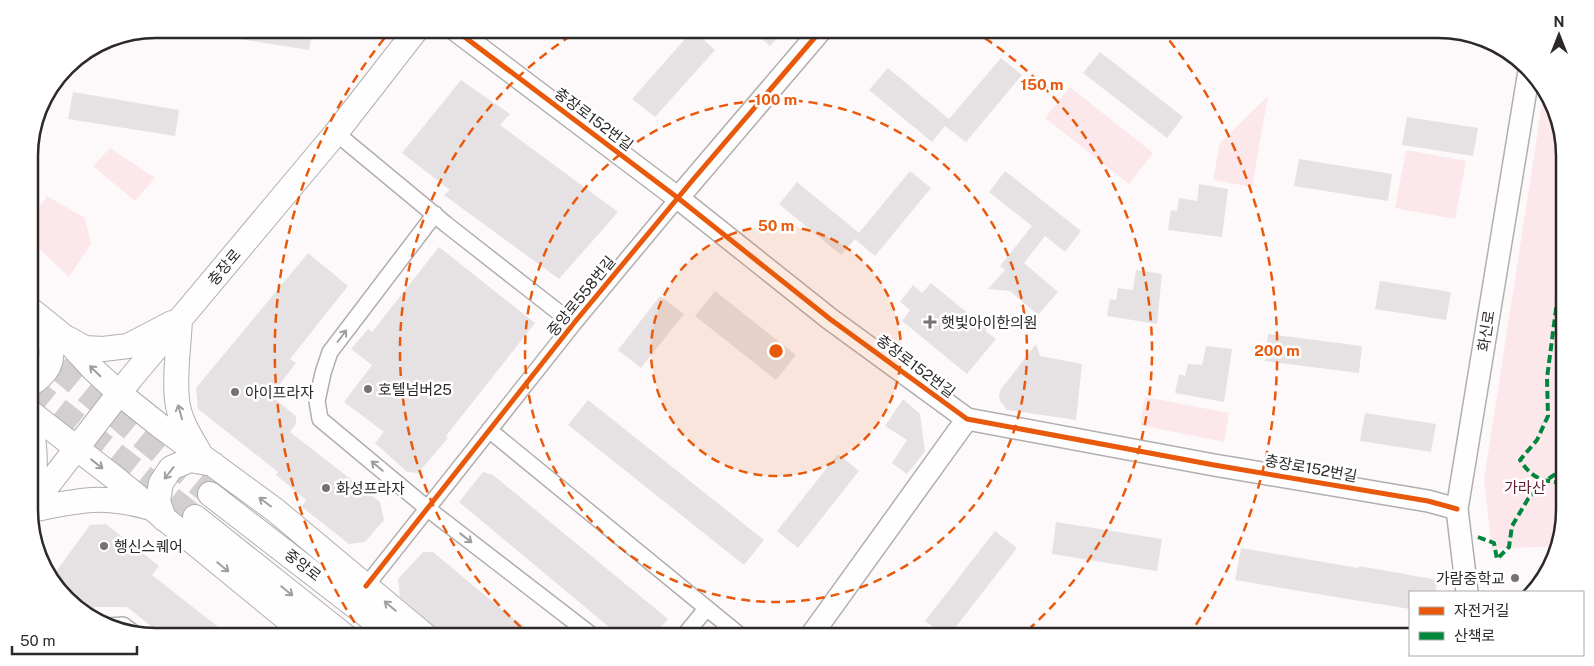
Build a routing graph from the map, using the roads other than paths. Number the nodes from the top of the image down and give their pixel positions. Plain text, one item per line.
1 (410, 38) edge
2 (466, 38) edge
3 (814, 38) edge
4 (1528, 79) edge
5 (336, 133) junction
6 (678, 198) junction
7 (435, 214) junction
8 (180, 319) junction
9 (45, 322) edge
10 (574, 323) junction
11 (38, 379) edge
12 (119, 393) junction
13 (38, 418) edge
14 (967, 419) junction
15 (489, 430) junction
16 (76, 448) junction
17 (207, 459) junction
18 (210, 494) tunnel mouth
19 (38, 499) edge
20 (38, 507) edge
21 (428, 509) junction
22 (1457, 509) junction
23 (158, 514) junction
24 (195, 517) tunnel mouth
25 (366, 586) junction
26 (1468, 591) edge
27 (706, 609) junction
28 (298, 628) edge
29 (335, 628) edge
30 (383, 628) edge
31 (416, 628) edge
32 (582, 628) edge
33 (690, 628) edge
34 (730, 628) edge
35 (816, 628) edge

1 - 5 main road, 충장로
2 - 6 street, 충장로152번길
3 - 6 street, 중앙로558번길
4 - 22 street, 화신로
5 - 7 street
5 - 8 main road, 충장로
6 - 10 street, 중앙로558번길
6 - 14 street, 충장로152번길
7 - 10 street
21 -> 7 street
8 - 9 main road
8 - 12 main road, 충장로
17 -> 8 main road
9 - 11 main road
12 -> 9 main road
10 - 15 street, 중앙로558번길
12 - 16 main road, 충장로
12 - 17 main road
13 - 16 main road
14 - 22 street, 충장로152번길
14 - 35 street
15 - 21 street, 중앙로558번길
15 - 27 street
16 - 19 main road, 충장로
16 -> 23 main road
17 -> 23 main road
25 -> 17 main road
18 - 30 main road, 중앙로
20 - 23 main road
21 - 25 street, 중앙로558번길
21 -> 32 street
22 - 26 street, 화신로
23 -> 28 main road
24 -> 29 main road, 중앙로
31 -> 25 main road
27 - 33 street
27 - 34 street

